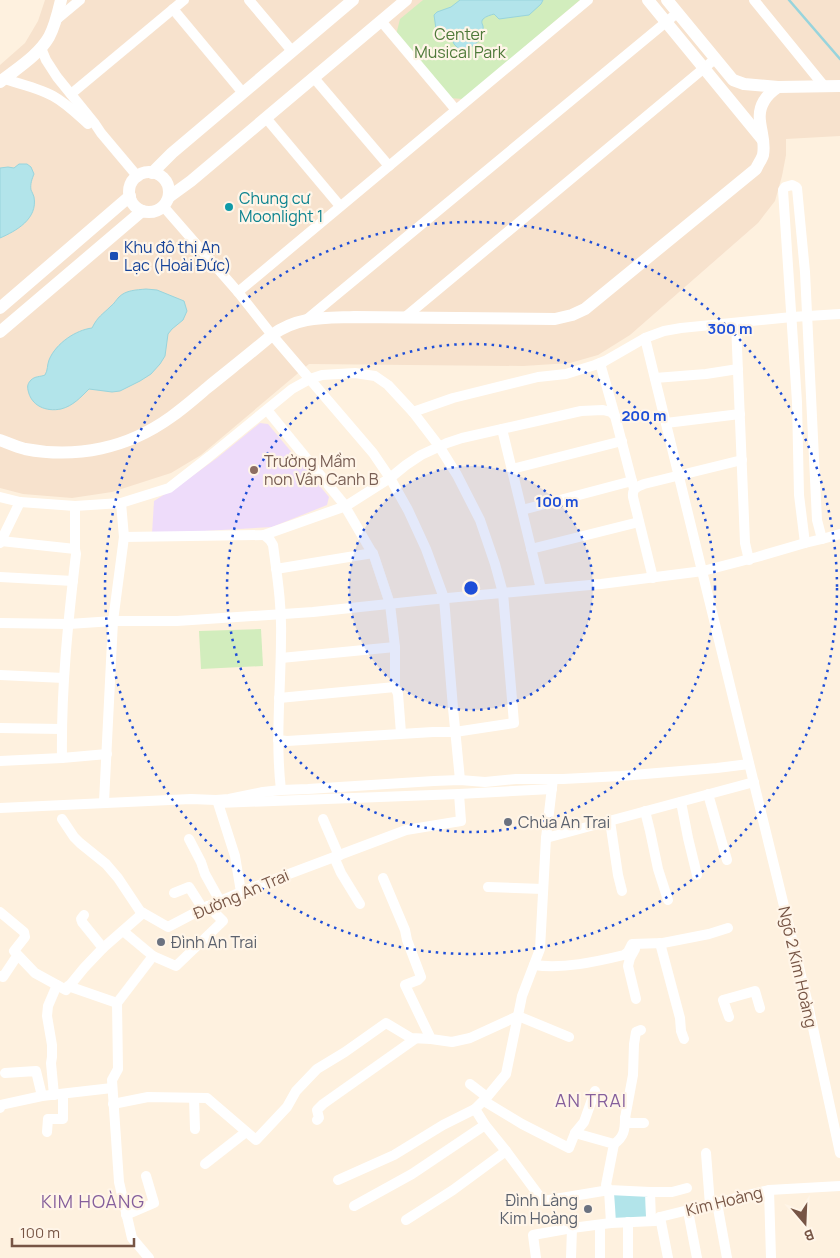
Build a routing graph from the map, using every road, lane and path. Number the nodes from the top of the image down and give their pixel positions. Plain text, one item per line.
1 (61, 0) edge
2 (80, 0) edge
3 (184, 0) edge
4 (249, 0) edge
5 (353, 0) edge
6 (406, 0) edge
7 (588, 0) edge
8 (648, 0) edge
9 (666, 0) edge
10 (754, 0) edge
11 (173, 9) junction
12 (677, 12) junction
13 (56, 20) junction
14 (381, 22) junction
15 (666, 22) junction
16 (41, 48) junction
17 (292, 51) junction
18 (715, 58) junction
19 (704, 67) junction
20 (314, 78) junction
21 (2, 81) edge
22 (824, 86) junction
23 (840, 86) edge
24 (778, 88) junction
25 (243, 93) junction
26 (71, 94) junction
27 (456, 110) junction
28 (266, 118) junction
29 (101, 133) junction
30 (763, 141) junction
31 (389, 166) junction
32 (152, 173) junction
33 (138, 177) junction
34 (130, 196) junction
35 (166, 201) junction
36 (340, 206) junction
37 (142, 211) junction
38 (238, 292) junction
39 (0, 308) edge
40 (840, 314) edge
41 (808, 316) junction
42 (792, 317) junction
43 (404, 318) junction
44 (306, 320) junction
45 (736, 323) junction
46 (0, 332) edge
47 (272, 335) junction
48 (645, 338) junction
49 (600, 364) junction
50 (738, 369) junction
51 (655, 378) junction
52 (310, 379) junction
53 (267, 410) junction
54 (413, 412) junction
55 (740, 414) junction
56 (615, 416) junction
57 (666, 423) junction
58 (502, 429) junction
59 (0, 440) edge
60 (622, 441) junction
61 (439, 446) junction
62 (742, 460) junction
63 (512, 469) junction
64 (679, 475) junction
65 (390, 478) junction
66 (633, 485) junction
67 (0, 497) edge
68 (20, 502) junction
69 (121, 503) junction
70 (76, 506) junction
71 (346, 506) junction
72 (522, 510) junction
73 (639, 522) junction
74 (840, 534) edge
75 (264, 535) junction
76 (124, 537) junction
77 (822, 539) junction
78 (0, 542) edge
79 (805, 543) junction
80 (75, 548) junction
81 (531, 549) junction
82 (373, 553) junction
83 (749, 560) junction
84 (276, 569) junction
85 (703, 571) junction
86 (0, 577) edge
87 (653, 578) junction
88 (73, 581) junction
89 (541, 589) junction
90 (503, 593) junction
91 (444, 598) junction
92 (390, 604) junction
93 (281, 614) junction
94 (113, 621) junction
95 (0, 623) edge
96 (69, 624) junction
97 (394, 647) junction
98 (281, 658) junction
99 (0, 675) edge
100 (64, 678) junction
101 (395, 687) junction
102 (279, 698) junction
103 (0, 728) edge
104 (61, 729) junction
105 (455, 732) junction
106 (400, 733) junction
107 (278, 740) junction
108 (107, 754) junction
109 (62, 758) junction
110 (0, 761) edge
111 (749, 764) junction
112 (460, 780) junction
113 (754, 782) junction
114 (552, 784) junction
115 (281, 790) junction
116 (459, 794) junction
117 (708, 794) junction
118 (104, 802) junction
119 (681, 802) junction
120 (0, 808) edge
121 (645, 811) junction
122 (62, 819) dead end
123 (323, 819) dead end
124 (610, 821) junction
125 (546, 838) junction
126 (189, 839) dead end
127 (336, 856) junction
128 (727, 860) dead end
129 (697, 875) dead end
130 (383, 878) dead end
131 (488, 887) dead end
132 (543, 889) junction
133 (622, 891) dead end
134 (241, 892) junction
135 (174, 893) dead end
136 (668, 900) dead end
137 (220, 901) junction
138 (360, 904) dead end
139 (206, 907) junction
140 (0, 912) edge
141 (143, 913) junction
142 (84, 915) dead end
143 (728, 928) dead end
144 (123, 931) junction
145 (660, 943) junction
146 (634, 944) junction
147 (103, 948) junction
148 (18, 956) junction
149 (153, 956) junction
150 (534, 965) junction
151 (1, 980) edge
152 (57, 985) junction
153 (68, 986) junction
154 (636, 999) dead end
155 (117, 1002) junction
156 (760, 1008) dead end
157 (518, 1016) junction
158 (729, 1017) dead end
159 (641, 1030) dead end
160 (569, 1037) dead end
161 (431, 1038) junction
162 (684, 1038) dead end
163 (415, 1039) junction
164 (5, 1073) dead end
165 (470, 1084) dead end
166 (112, 1088) junction
167 (595, 1091) dead end
168 (58, 1094) junction
169 (42, 1096) junction
170 (194, 1098) junction
171 (485, 1099) junction
172 (114, 1104) junction
173 (0, 1108) edge
174 (475, 1109) junction
175 (625, 1118) junction
176 (317, 1120) dead end
177 (644, 1123) dead end
178 (485, 1125) junction
179 (196, 1128) dead end
180 (47, 1132) dead end
181 (246, 1132) junction
182 (575, 1133) junction
183 (614, 1144) junction
184 (506, 1151) junction
185 (706, 1153) dead end
186 (840, 1153) edge
187 (205, 1164) dead end
188 (146, 1176) dead end
189 (338, 1180) dead end
190 (840, 1186) edge
191 (686, 1188) dead end
192 (608, 1190) junction
193 (769, 1190) junction
194 (650, 1192) junction
195 (714, 1204) junction
196 (354, 1206) dead end
197 (688, 1211) junction
198 (126, 1214) junction
199 (660, 1217) junction
200 (406, 1220) dead end
201 (628, 1222) junction
202 (650, 1222) junction
203 (611, 1223) junction
204 (600, 1224) junction
205 (572, 1228) junction
206 (146, 1254) edge
207 (133, 1258) edge
208 (536, 1258) edge
209 (571, 1258) edge
210 (600, 1258) edge
211 (628, 1258) edge
212 (668, 1258) edge
213 (698, 1258) edge
214 (728, 1258) edge
215 (771, 1258) edge

1 - 13 street
2 - 13 street
3 - 11 street
4 - 17 street
5 - 17 street
6 - 14 street
7 - 27 street
8 - 15 street
9 - 12 street
10 - 22 street
11 - 25 street
11 - 26 street
12 - 15 street
12 - 18 street
13 - 16 street
14 - 20 street
14 - 27 street
15 - 19 street
15 - 44 street
16 - 21 street
16 - 26 street
17 - 25 street
18 - 19 street
18 - 24 street
19 - 30 street
19 - 43 street
20 - 28 street
20 - 31 street
21 - 29 street
22 - 23 street
22 - 24 street
24 - 30 street
25 - 32 street
26 - 29 street
27 - 31 street
28 - 35 street
28 - 36 street
29 - 33 street
30 - 43 street
31 - 36 street
32 - 33 street
32 - 35 street
33 - 34 street
34 - 37 street
34 - 39 street
35 - 37 street
35 - 38 street
36 - 38 street
37 - 46 street
38 - 47 street
40 - 41 street
41 - 42 street
41 - 42 street
41 - 77 street
42 - 45 street
42 - 79 street
43 - 44 street
44 - 47 street
45 - 48 street
45 - 50 street
47 - 52 street
47 - 59 street
48 - 49 street
48 - 51 street, Ngõ 2 Kim Hoàng
49 - 54 street
49 - 56 street
50 - 51 street
50 - 55 street
51 - 57 street, Ngõ 2 Kim Hoàng
52 - 53 street
52 - 54 street
52 - 65 street
53 - 69 street
53 - 71 street
54 - 61 street
55 - 57 street
55 - 62 street
56 - 58 street
56 - 60 street
57 - 64 street, Ngõ 2 Kim Hoàng
58 - 61 street
58 - 63 street
60 - 63 street
60 - 66 street
61 - 65 street
61 - 90 street
62 - 64 street
62 - 83 street
63 - 72 street
64 - 66 street
64 - 85 street, Ngõ 2 Kim Hoàng
65 - 71 street
65 - 91 street
66 - 72 street
66 - 73 street
67 - 68 street
68 - 70 street
68 - 78 street
69 - 70 street
69 - 76 street
70 - 80 street
71 - 75 street
71 - 82 street
72 - 81 street
73 - 81 street
73 - 87 street
74 - 77 street
75 - 76 street
75 - 84 street
76 - 94 street
77 - 79 street
78 - 80 street
79 - 83 street
80 - 88 street
81 - 89 street
82 - 84 street
82 - 92 street
83 - 85 street
84 - 93 street
85 - 87 street
85 - 111 street, Ngõ 2 Kim Hoàng
86 - 88 street
87 - 89 street
88 - 96 street
89 - 90 street
90 - 91 street
90 - 105 street
91 - 92 street
91 - 105 street
92 - 93 street
92 - 97 street
93 - 94 street
93 - 98 street
94 - 96 street
94 - 108 street
95 - 96 street
96 - 100 street
97 - 98 street
97 - 101 street
98 - 102 street
99 - 100 street
100 - 104 street
101 - 102 street
101 - 106 street
102 - 107 street
103 - 104 street
104 - 109 street
105 - 106 street
105 - 112 street
106 - 107 street
107 - 115 street
108 - 109 street
108 - 118 street
109 - 110 street
111 - 113 street, Ngõ 2 Kim Hoàng
111 - 114 street
112 - 114 street
112 - 115 street
113 - 117 street
113 - 186 street, Ngõ 2 Kim Hoàng
114 - 116 street
114 - 125 street
115 - 118 street
116 - 127 street, Đường An Trai
116 - 134 street
117 - 119 street
117 - 128 street
118 - 120 street
119 - 121 street
119 - 129 street
121 - 124 street
121 - 136 street
122 - 141 street
123 - 127 street
124 - 125 street
124 - 133 street
125 - 132 street
126 - 137 street
127 - 134 street, Đường An Trai
127 - 138 street
130 - 161 street
131 - 132 street
132 - 150 street
134 - 137 street, Đường An Trai
135 - 139 street
137 - 139 street, Đường An Trai
139 - 141 street, Đường An Trai
139 - 149 street
140 - 148 street
141 - 144 street
142 - 147 street
143 - 145 street
144 - 147 street
144 - 149 street
145 - 146 street
145 - 162 street
146 - 150 street
146 - 154 street
147 - 153 street
148 - 151 street
148 - 152 street
149 - 155 street
150 - 157 street
152 - 153 street
152 - 168 street
153 - 155 street
155 - 166 street
156 - 158 street
157 - 160 street
157 - 161 street
157 - 171 street
159 - 175 street
161 - 163 street
163 - 176 street
163 - 181 street
164 - 169 street
165 - 171 street
166 - 168 street
166 - 172 street
167 - 182 street
168 - 169 street
168 - 180 street
169 - 173 street
170 - 172 street
170 - 179 street
170 - 181 street
171 - 174 street
171 - 182 street
172 - 198 street
174 - 178 street
174 - 189 street
175 - 177 street
175 - 183 street
178 - 184 street
178 - 196 street
181 - 187 street
182 - 183 street
183 - 192 street
184 - 192 street
184 - 200 street
185 - 195 street
188 - 198 street
190 - 193 street, Kim Hoàng
191 - 194 street
192 - 194 street
192 - 203 street
193 - 195 street, Kim Hoàng
193 - 215 street
194 - 202 street
195 - 197 street, Kim Hoàng
195 - 214 street
197 - 199 street, Kim Hoàng
197 - 213 street
198 - 206 street
199 - 202 street, Kim Hoàng
199 - 212 street
201 - 202 street, Kim Hoàng
201 - 203 street, Kim Hoàng
201 - 211 street
203 - 204 street, Kim Hoàng
204 - 205 street, Kim Hoàng
204 - 210 street
205 - 208 street, Kim Hoàng
205 - 209 street
206 - 207 street

